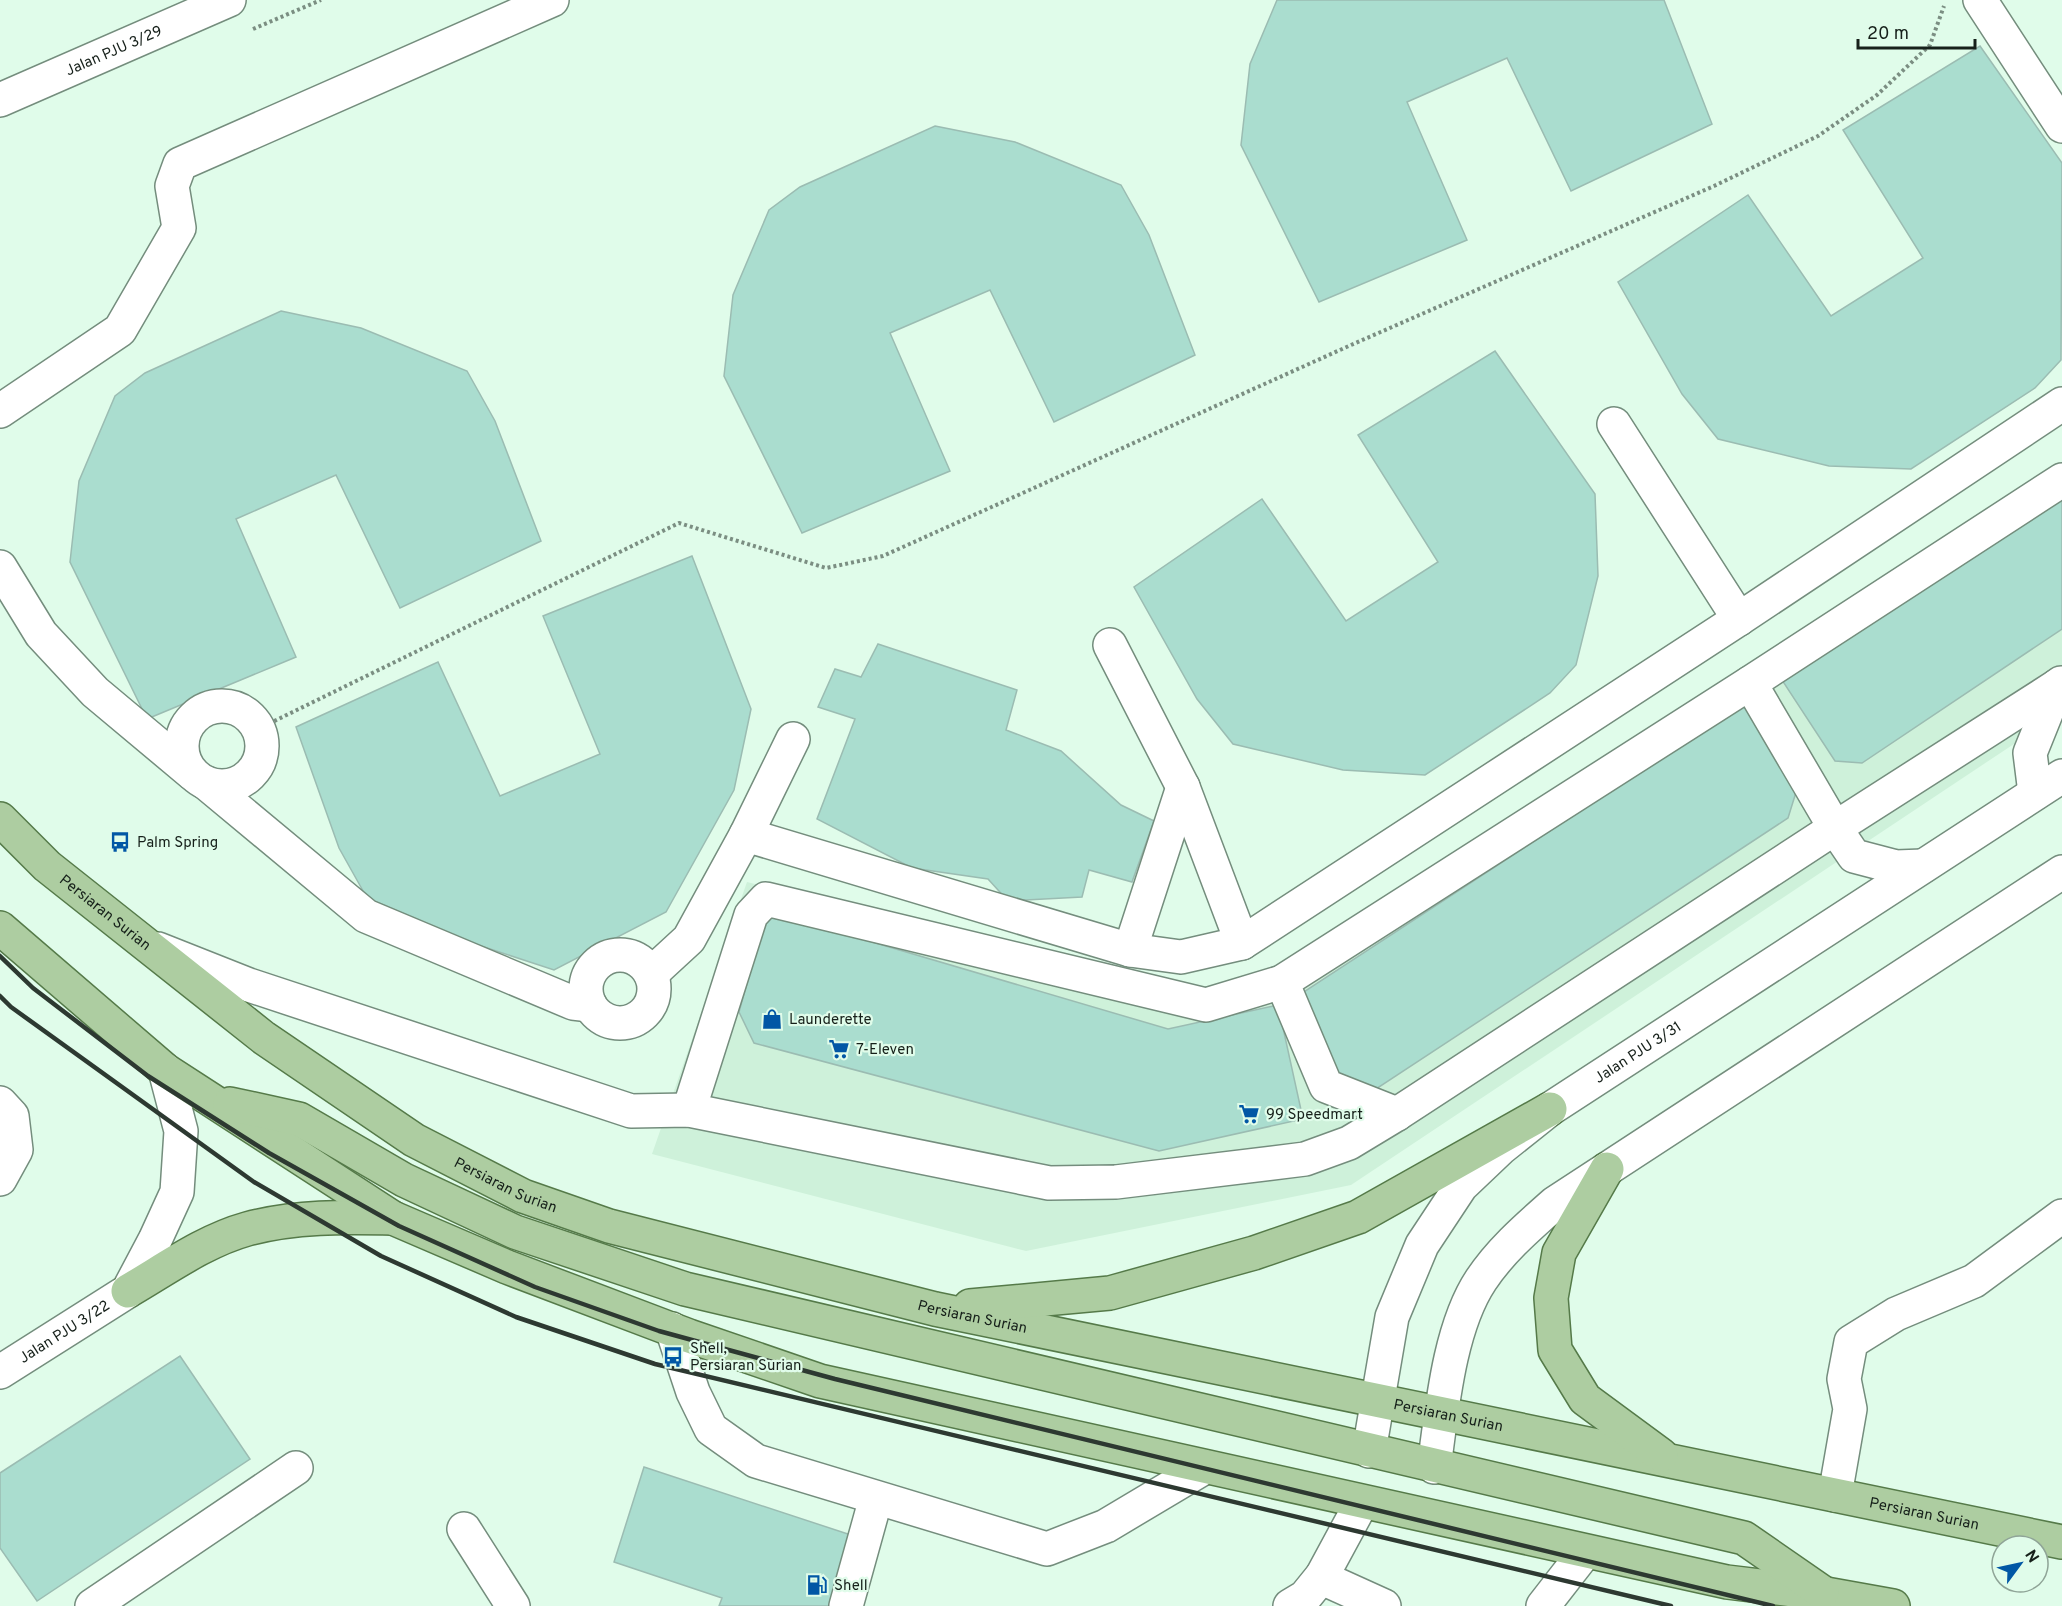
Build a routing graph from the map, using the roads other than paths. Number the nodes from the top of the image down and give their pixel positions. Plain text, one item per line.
1 (230, 0) edge
2 (552, 0) edge
3 (1980, 0) edge
4 (517, 7) edge
5 (0, 100) edge
6 (2062, 126) edge
7 (2062, 405) edge
8 (0, 411) edge
9 (1614, 424) dead end
10 (2062, 480) edge
11 (0, 567) edge
12 (1739, 619) junction
13 (1110, 645) dead end
14 (1750, 682) junction
15 (2060, 684) edge
16 (793, 739) dead end
17 (2062, 776) edge
18 (200, 778) junction
19 (1183, 787) junction
20 (2035, 793) junction
21 (0, 819) edge
22 (1834, 828) junction
23 (746, 835) junction
24 (1923, 866) junction
25 (2062, 872) edge
26 (0, 928) edge
27 (142, 943) junction
28 (1242, 943) junction
29 (1130, 950) junction
30 (651, 974) junction
31 (1282, 982) junction
32 (590, 1005) junction
33 (165, 1070) junction
34 (211, 1100) junction
35 (0, 1104) edge
36 (1550, 1109) junction
37 (690, 1110) junction
38 (1396, 1114) junction
39 (1607, 1169) junction
40 (0, 1179) edge
41 (2062, 1216) edge
42 (393, 1218) junction
43 (128, 1291) junction
44 (935, 1310) junction
45 (672, 1329) junction
46 (0, 1372) edge
47 (1376, 1401) junction
48 (1442, 1414) junction
49 (1369, 1451) junction
50 (1668, 1461) junction
51 (1205, 1467) junction
52 (1434, 1467) junction
53 (296, 1468) dead end
54 (1835, 1495) junction
55 (876, 1498) junction
56 (1362, 1502) junction
57 (464, 1529) dead end
58 (2062, 1542) edge
59 (1585, 1552) junction
60 (1326, 1579) junction
61 (1826, 1594) junction
62 (92, 1606) edge
63 (513, 1606) edge
64 (846, 1606) edge
65 (1290, 1606) edge
66 (1384, 1606) edge
67 (1543, 1606) edge
68 (1893, 1606) edge

1 - 5 street, Jalan PJU 3/29
2 - 4 street
3 - 6 street
4 - 8 street
7 - 12 street
9 - 12 street
10 - 14 street
11 - 18 street
12 - 28 street
13 - 19 street
14 - 22 street
14 - 31 street
15 - 20 street
15 - 22 street
16 - 23 street
17 - 20 street, Jalan PJU 3/31
18 - 18 street
18 - 32 street
19 - 28 street
19 - 29 street
20 - 24 street, Jalan PJU 3/31
21 - 27 main road, Persiaran Surian
22 - 24 street
22 - 38 street
23 - 29 street
23 - 30 street
24 - 36 street, Jalan PJU 3/31
25 - 39 street
26 - 33 main road
27 - 37 street
27 - 44 main road, Persiaran Surian
28 - 29 street
30 - 32 street
30 - 32 street
31 - 37 street
31 - 38 street
33 - 34 main road
33 - 43 street
34 - 42 main road
34 - 49 main road
35 - 40 street
36 - 44 main road
36 - 47 street, Jalan PJU 3/31
37 - 38 street
39 - 48 street
39 - 50 main road
41 - 54 street
42 - 43 main road
42 - 45 main road
43 - 46 street, Jalan PJU 3/22
44 - 47 main road, Persiaran Surian
45 - 51 main road
45 - 55 street
47 - 48 main road, Persiaran Surian
47 - 49 street, Jalan PJU 3/31
48 - 50 main road, Persiaran Surian
48 - 52 street
49 - 52 main road
50 - 54 main road, Persiaran Surian
51 - 55 street
51 - 56 main road
52 - 61 main road
53 - 62 street
54 - 58 main road, Persiaran Surian
55 - 64 street
56 - 59 main road
56 - 60 street
57 - 63 street
59 - 61 main road
59 - 67 street
60 - 65 street
60 - 66 street
61 - 68 main road

